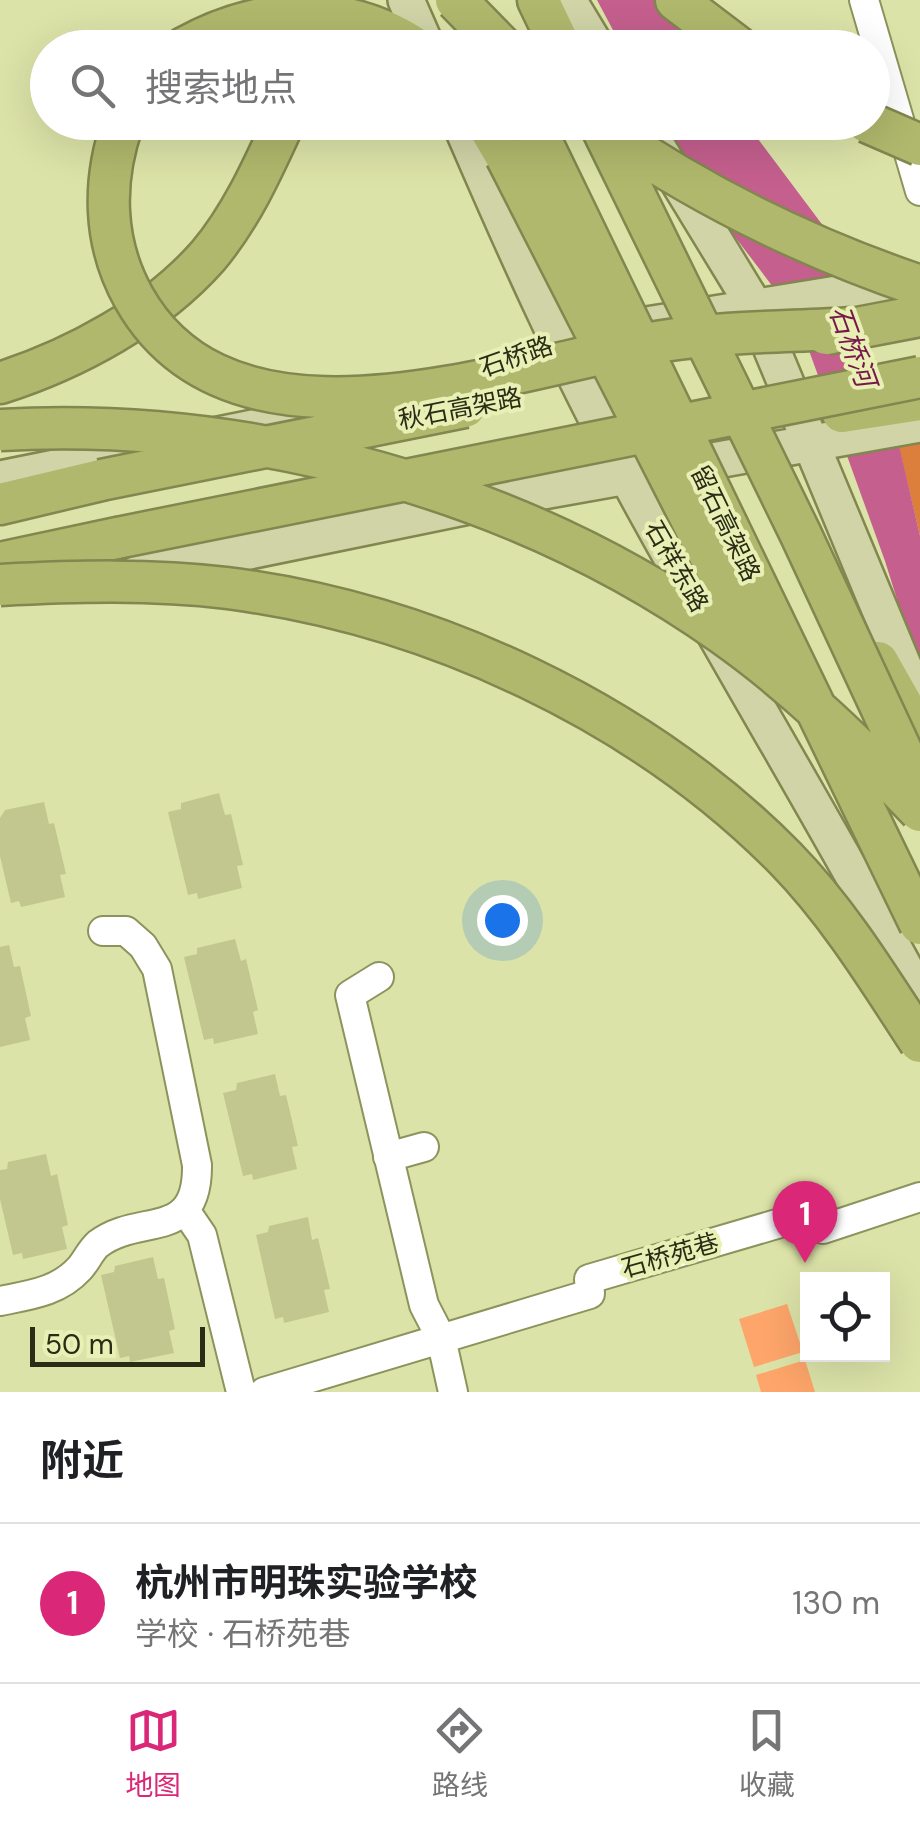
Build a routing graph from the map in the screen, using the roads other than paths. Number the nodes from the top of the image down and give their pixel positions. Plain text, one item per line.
1 (314, 0) edge
2 (406, 0) edge
3 (456, 0) edge
4 (473, 0) edge
5 (538, 0) edge
6 (568, 0) edge
7 (676, 0) edge
8 (864, 0) edge
9 (224, 30) edge
10 (309, 30) edge
11 (388, 30) edge
12 (419, 30) edge
13 (484, 30) edge
14 (490, 30) edge
15 (553, 30) edge
16 (586, 30) edge
17 (716, 30) edge
18 (873, 30) edge
19 (890, 89) edge
20 (890, 132) edge
21 (118, 140) edge
22 (274, 140) edge
23 (468, 140) edge
24 (495, 140) edge
25 (541, 140) edge
26 (606, 140) edge
27 (623, 140) edge
28 (654, 140) edge
29 (920, 145) edge
30 (920, 191) edge
31 (662, 248) junction
32 (920, 283) edge
33 (759, 304) junction
34 (920, 316) edge
35 (852, 328) junction
36 (558, 340) junction
37 (920, 377) edge
38 (0, 383) edge
39 (914, 417) edge
40 (704, 422) junction
41 (0, 430) edge
42 (823, 441) junction
43 (626, 476) junction
44 (0, 479) edge
45 (0, 504) edge
46 (0, 563) edge
47 (0, 585) edge
48 (0, 605) edge
49 (920, 707) edge
50 (920, 724) edge
51 (920, 791) edge
52 (920, 811) edge
53 (913, 910) edge
54 (103, 932) dead end
55 (379, 977) dead end
56 (920, 997) edge
57 (920, 1042) edge
58 (424, 1147) dead end
59 (388, 1157) junction
60 (920, 1197) edge
61 (185, 1210) junction
62 (0, 1301) edge
63 (442, 1338) junction
64 (241, 1392) edge
65 (264, 1392) edge
66 (453, 1392) edge

1 - 10 highway
2 - 12 main road
3 - 13 highway, bridge
4 - 14 highway, bridge
5 - 15 highway
6 - 16 main road
7 - 17 highway
8 - 18 street
9 - 11 highway
19 - 30 street
20 - 29 highway, bridge
21 - 35 highway, bridge
22 - 38 highway
23 - 36 main road, 石祥东路
24 - 53 highway, bridge
25 - 53 highway, 留石高架路, bridge
26 - 31 highway, bridge
27 - 32 highway, bridge
28 - 33 main road
31 - 50 highway, bridge
31 - 51 highway, bridge
32 - 33 main road, 石桥路
33 - 36 main road, 石桥路
33 - 42 main road
34 - 35 highway, 秋石高架路, bridge
35 - 45 highway, 秋石高架路, bridge
36 - 43 main road, 石祥东路
36 - 44 main road, 石桥路
37 - 40 highway, bridge
39 - 40 highway, bridge
39 - 42 main road
40 - 46 highway, bridge
41 - 52 highway, bridge
42 - 43 main road
42 - 49 main road
43 - 48 main road
43 - 56 main road, 石祥东路
47 - 57 highway, bridge
54 - 61 street
55 - 59 street
58 - 59 street
59 - 63 street
60 - 63 street, 石桥苑巷
61 - 62 street
61 - 64 street
63 - 65 street, 石桥苑巷
63 - 66 street

